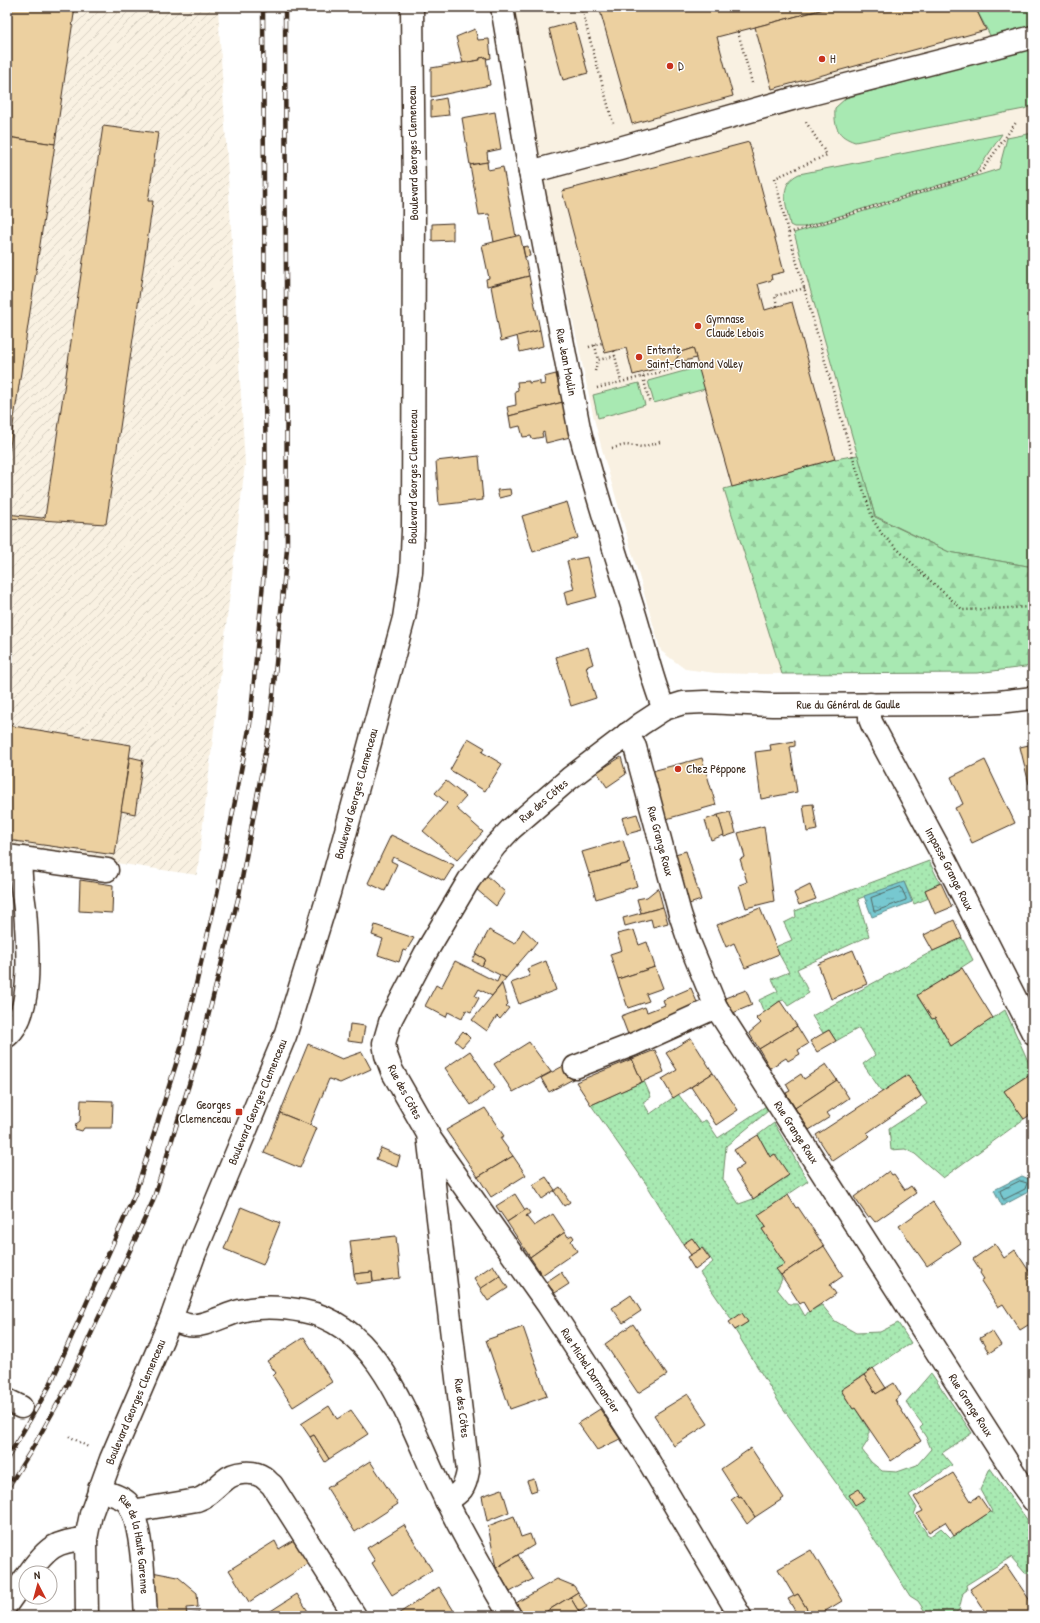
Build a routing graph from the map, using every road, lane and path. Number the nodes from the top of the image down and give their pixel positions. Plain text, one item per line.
1 (412, 7) edge
2 (502, 7) edge
3 (581, 7) edge
4 (738, 32) dead end
5 (1033, 37) edge
6 (792, 99) junction
7 (759, 108) junction
8 (1017, 121) dead end
9 (620, 148) junction
10 (530, 172) junction
11 (789, 233) junction
12 (804, 288) junction
13 (777, 306) dead end
14 (602, 343) dead end
15 (595, 345) junction
16 (582, 348) dead end
17 (614, 351) dead end
18 (615, 356) junction
19 (684, 361) dead end
20 (643, 377) junction
21 (621, 382) junction
22 (573, 394) junction
23 (650, 404) dead end
24 (660, 442) dead end
25 (611, 448) dead end
26 (1033, 607) edge
27 (1033, 698) edge
28 (870, 704) junction
29 (664, 709) junction
30 (627, 734) junction
31 (14, 857) edge
32 (108, 870) dead end
33 (716, 1007) junction
34 (1033, 1033) edge
35 (7, 1036) edge
36 (575, 1067) dead end
37 (428, 1134) junction
38 (171, 1319) junction
39 (69, 1436) dead end
40 (90, 1448) dead end
41 (99, 1489) junction
42 (1033, 1500) edge
43 (446, 1501) junction
44 (132, 1511) junction
45 (86, 1539) junction
46 (35, 1565) edge
47 (18, 1588) edge
48 (7, 1604) edge
49 (87, 1616) edge
50 (146, 1616) edge
51 (355, 1616) edge
52 (510, 1616) edge
53 (740, 1616) edge

1 - 38 street, Boulevard Georges Clemenceau
2 - 10 street, Rue Jean Moulin
3 - 9 path
4 - 7 path
5 - 6 street
6 - 7 street
6 - 11 path
7 - 9 street
8 - 11 path
9 - 10 street
10 - 22 street, Rue Jean Moulin
11 - 12 path
12 - 13 path
12 - 26 path
14 - 15 path
15 - 16 path
15 - 18 path
17 - 18 path
18 - 21 path
19 - 20 path
20 - 21 path
20 - 23 path
21 - 22 path
22 - 29 street, Rue Jean Moulin
24 - 25 path
27 - 28 street, Rue du Général de Gaulle
28 - 29 street, Rue du Général de Gaulle
28 - 34 street, Impasse Grange Roux
29 - 30 street, Rue des Côtes
30 - 33 street, Rue Grange Roux
30 - 37 street, Rue des Côtes
31 - 32 street
31 - 35 street
33 - 36 street
33 - 42 street, Rue Grange Roux
37 - 43 street, Rue des Côtes
37 - 53 street, Rue Michel Darmancier
38 - 41 street, Boulevard Georges Clemenceau
38 - 43 street
39 - 40 path
41 - 44 street, Rue de la Haute Garenne
41 - 45 street, Boulevard Georges Clemenceau
43 - 52 street
44 - 50 street, Rue de la Haute Garenne
44 - 51 street
45 - 46 street
45 - 49 street, Boulevard Georges Clemenceau
47 - 48 street

